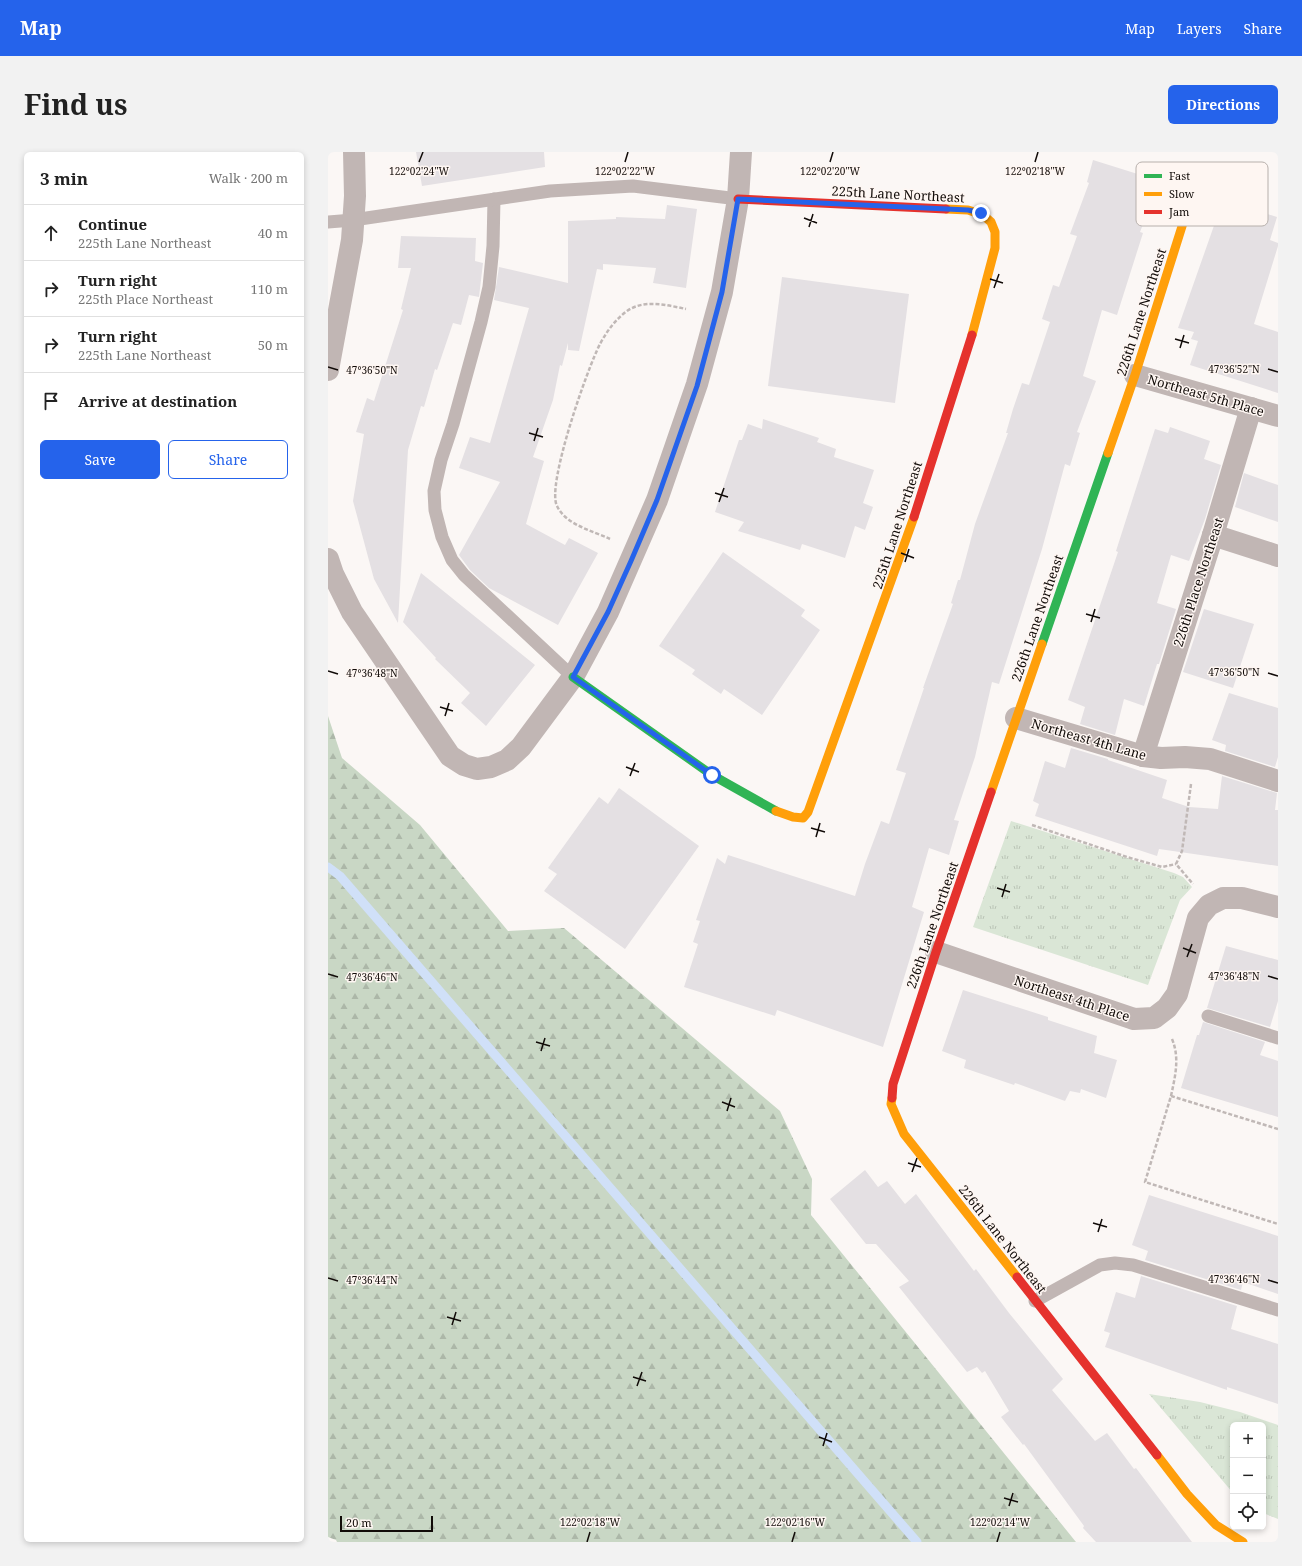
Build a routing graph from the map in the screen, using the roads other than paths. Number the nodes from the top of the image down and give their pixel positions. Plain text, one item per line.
1 (354, 152) edge
2 (741, 152) edge
3 (494, 199) junction
4 (738, 199) junction
5 (353, 220) junction
6 (328, 222) edge
7 (1182, 226) edge
8 (328, 370) edge
9 (1135, 375) junction
10 (1251, 408) junction
11 (1278, 416) edge
12 (1213, 535) junction
13 (1278, 556) edge
14 (328, 559) edge
15 (573, 677) junction
16 (1016, 718) junction
17 (1143, 756) junction
18 (1278, 781) edge
19 (1278, 907) edge
20 (936, 952) junction
21 (1208, 1016) dead end
22 (1278, 1038) edge
23 (1035, 1301) junction
24 (1278, 1310) edge
25 (1243, 1542) edge

1 - 5 street
2 - 4 street
3 - 4 lane
3 - 5 lane
3 - 15 lane
4 - 15 street
4 - 15 street, 225th Lane Northeast
5 - 6 lane
5 - 8 street
7 - 9 street, 226th Lane Northeast
9 - 10 street, Northeast 5th Place
9 - 16 street, 226th Lane Northeast
10 - 11 street, Northeast 5th Place
10 - 12 street, 226th Place Northeast
12 - 13 street
12 - 17 street, 226th Place Northeast
14 - 15 street
16 - 17 street, Northeast 4th Lane
16 - 20 street, 226th Lane Northeast
17 - 18 street, Northeast 4th Lane
19 - 20 street, Northeast 4th Place
20 - 23 street, 226th Lane Northeast
21 - 22 lane
23 - 24 lane
23 - 25 street, 226th Lane Northeast

